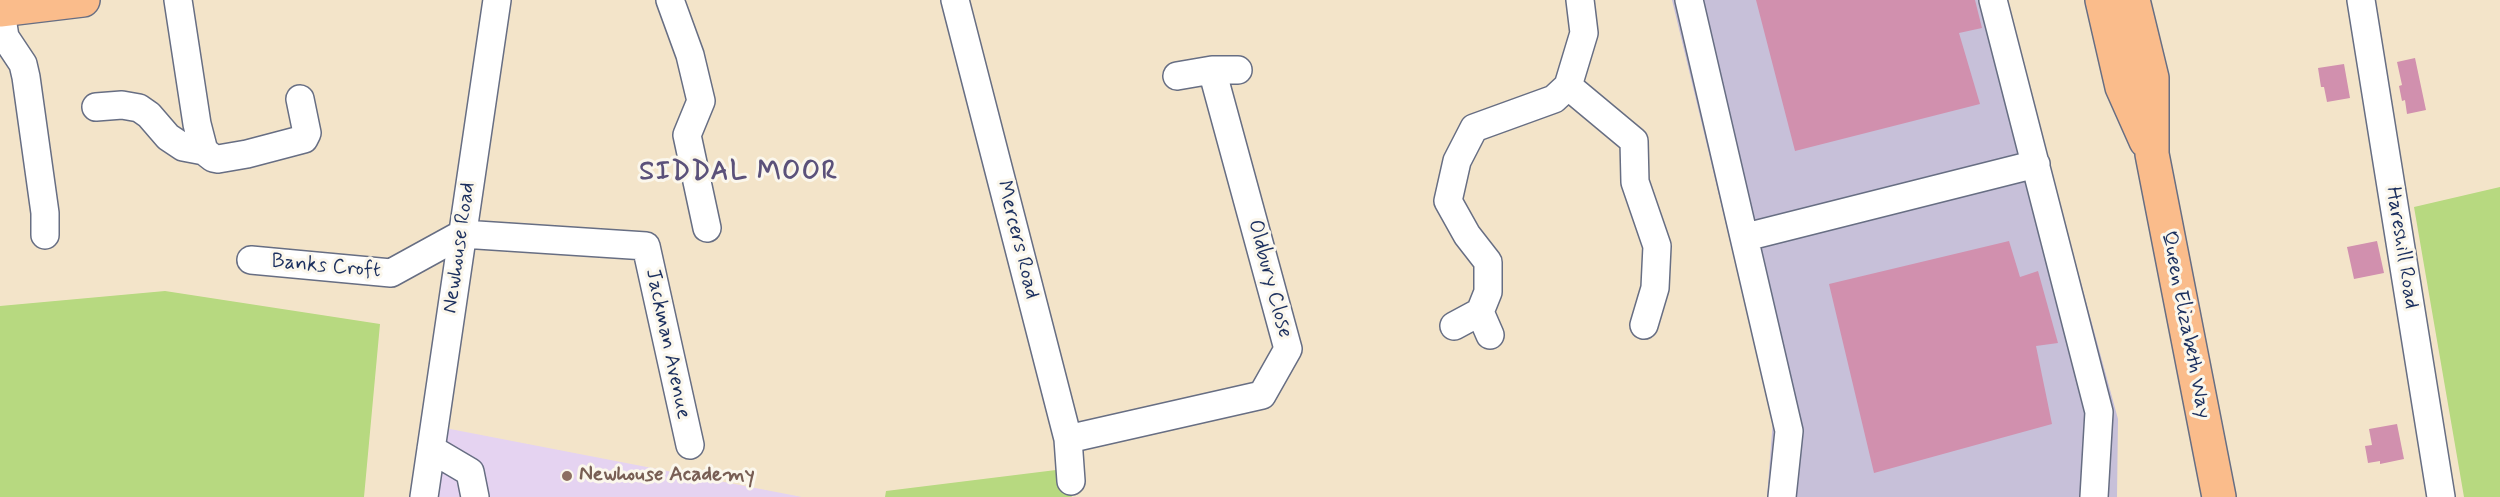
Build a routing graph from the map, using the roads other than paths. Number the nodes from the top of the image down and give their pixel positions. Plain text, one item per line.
1 (83, 0) edge
2 (178, 0) edge
3 (497, 0) edge
4 (670, 0) edge
5 (955, 0) edge
6 (1580, 0) edge
7 (1689, 0) edge
8 (1994, 0) edge
9 (2102, 0) edge
10 (2133, 0) edge
11 (2361, 0) edge
12 (0, 8) edge
13 (1178, 76) dead end
14 (1568, 86) junction
15 (300, 99) dead end
16 (96, 107) dead end
17 (204, 151) junction
18 (2152, 154) junction
19 (2036, 164) junction
20 (707, 228) dead end
21 (462, 234) junction
22 (45, 236) dead end
23 (1746, 237) junction
24 (251, 260) dead end
25 (1644, 325) dead end
26 (1454, 326) dead end
27 (1068, 440) junction
28 (690, 445) dead end
29 (431, 449) junction
30 (1071, 481) dead end
31 (424, 497) edge
32 (475, 497) edge
33 (1782, 497) edge
34 (2094, 497) edge
35 (2219, 497) edge
36 (2440, 497) edge

1 - 12 main road
2 - 17 street
3 - 21 street, Newhouse Road
4 - 20 street
5 - 27 street, Mercers Road
6 - 14 street
7 - 23 street
8 - 19 street
9 - 18 main road, Queen Elizabeth Way
10 - 18 main road, Queen Elizabeth Way
11 - 36 street, Hareshill Road
12 - 22 street
13 - 27 street, Oldbury Close
14 - 25 street
14 - 26 street
15 - 17 street
16 - 17 street
18 - 35 main road, Queen Elizabeth Way
19 - 23 street
19 - 34 street
21 - 24 street, Banks Croft
21 - 28 street, Jackman Avenue
21 - 29 street, Newhouse Road
23 - 33 street
27 - 30 street, Mercers Road
29 - 31 street, Newhouse Road
29 - 32 street

